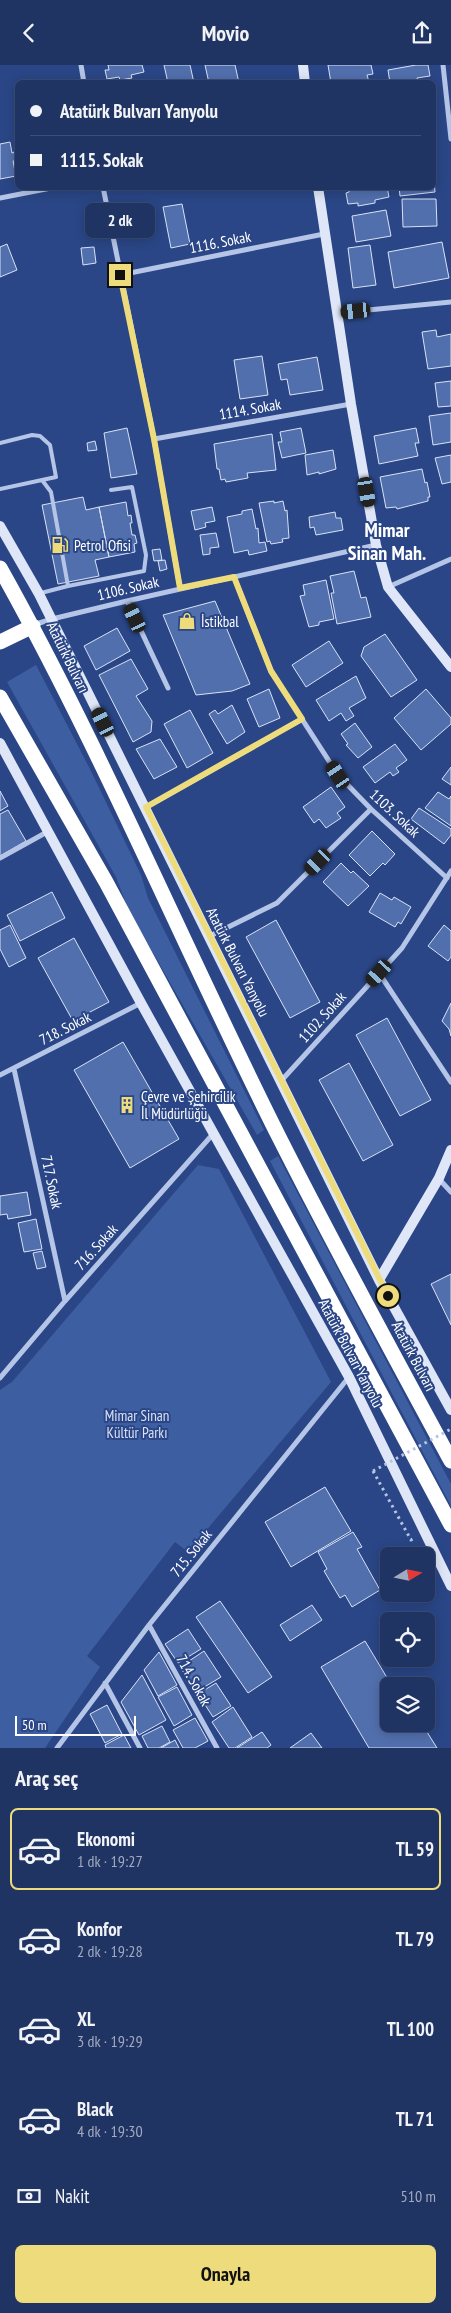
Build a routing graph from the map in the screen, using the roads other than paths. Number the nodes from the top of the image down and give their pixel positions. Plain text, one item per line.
1 (81, 65) edge
2 (302, 65) edge
3 (443, 65) edge
4 (84, 80) edge
5 (304, 80) edge
6 (451, 139) edge
7 (41, 190) edge
8 (104, 190) edge
9 (318, 190) edge
10 (0, 198) edge
11 (324, 234) junction
12 (120, 275) junction
13 (451, 302) edge
14 (337, 313) junction
15 (351, 404) junction
16 (154, 439) junction
17 (0, 443) edge
18 (42, 480) junction
19 (0, 489) edge
20 (111, 490) dead end
21 (0, 525) edge
22 (376, 545) junction
23 (451, 559) edge
24 (0, 567) edge
25 (234, 577) junction
26 (68, 586) junction
27 (388, 587) junction
28 (180, 588) junction
29 (39, 594) junction
30 (126, 601) junction
31 (52, 619) junction
32 (32, 626) junction
33 (0, 642) edge
34 (451, 667) edge
35 (168, 689) dead end
36 (0, 697) edge
37 (302, 719) junction
38 (0, 743) edge
39 (146, 807) junction
40 (371, 809) junction
41 (48, 831) junction
42 (0, 858) edge
43 (451, 871) edge
44 (446, 878) junction
45 (208, 937) junction
46 (379, 973) junction
47 (141, 1003) junction
48 (14, 1069) junction
49 (0, 1075) edge
50 (281, 1081) junction
51 (451, 1082) edge
52 (213, 1133) junction
53 (451, 1150) edge
54 (439, 1178) junction
55 (451, 1192) edge
56 (379, 1280) junction
57 (65, 1301) junction
58 (349, 1377) junction
59 (0, 1378) edge
60 (451, 1410) edge
61 (451, 1461) edge
62 (451, 1525) edge
63 (451, 1586) edge
64 (149, 1625) junction
65 (105, 1683) junction
66 (57, 1748) edge
67 (140, 1748) edge
68 (217, 1748) edge

1 - 4 street
2 - 5 street
3 - 6 street
7 - 10 street
8 - 12 street
9 - 11 street
11 - 12 street, 1116. Sokak
11 - 14 street
12 - 16 street
13 - 14 street
14 - 15 street
15 - 16 street, 1114. Sokak
15 - 22 street
16 - 28 street
17 - 18 lane
18 - 19 lane
18 - 26 lane
20 - 26 lane
21 - 29 street, Atatürk Bulvarı Yanyolu
22 - 25 street, 1106. Sokak
22 - 27 street
23 - 27 street
24 - 32 highway, Atatürk Bulvarı
25 - 28 street, 1106. Sokak
25 - 37 street, 1103. Sokak
26 - 29 lane
27 - 34 street
28 - 30 street, 1106. Sokak
29 - 31 street, Atatürk Bulvarı Yanyolu
30 - 31 street, 1106. Sokak
30 - 35 street
31 - 32 street, 1106. Sokak
31 - 39 street, Atatürk Bulvarı Yanyolu
32 - 33 highway
32 - 61 highway, Atatürk Bulvarı
36 - 62 highway
37 - 39 street
37 - 40 street, 1103. Sokak
38 - 41 street, Atatürk Bulvarı Yanyolu
39 - 45 street, Atatürk Bulvarı Yanyolu
40 - 44 street, 1103. Sokak
40 - 45 street
41 - 42 street
41 - 47 street, Atatürk Bulvarı Yanyolu
43 - 44 street, 1102. Sokak
44 - 46 street, 1102. Sokak
45 - 50 street, Atatürk Bulvarı Yanyolu
46 - 50 street, 1102. Sokak
46 - 51 street
47 - 48 street, 718. Sokak
47 - 52 street, Atatürk Bulvarı Yanyolu
48 - 49 street, 718. Sokak
48 - 57 street, 717. Sokak
50 - 56 street, Atatürk Bulvarı Yanyolu
52 - 57 street, 716. Sokak
52 - 58 street, Atatürk Bulvarı Yanyolu
53 - 54 street
54 - 55 street
54 - 56 street
56 - 60 street, Atatürk Bulvarı Yanyolu
57 - 59 street, 716. Sokak
58 - 63 street, Atatürk Bulvarı Yanyolu
58 - 64 street, 715. Sokak
64 - 65 street, 715. Sokak
64 - 68 street, 714. Sokak
65 - 66 street, 715. Sokak
65 - 67 street

